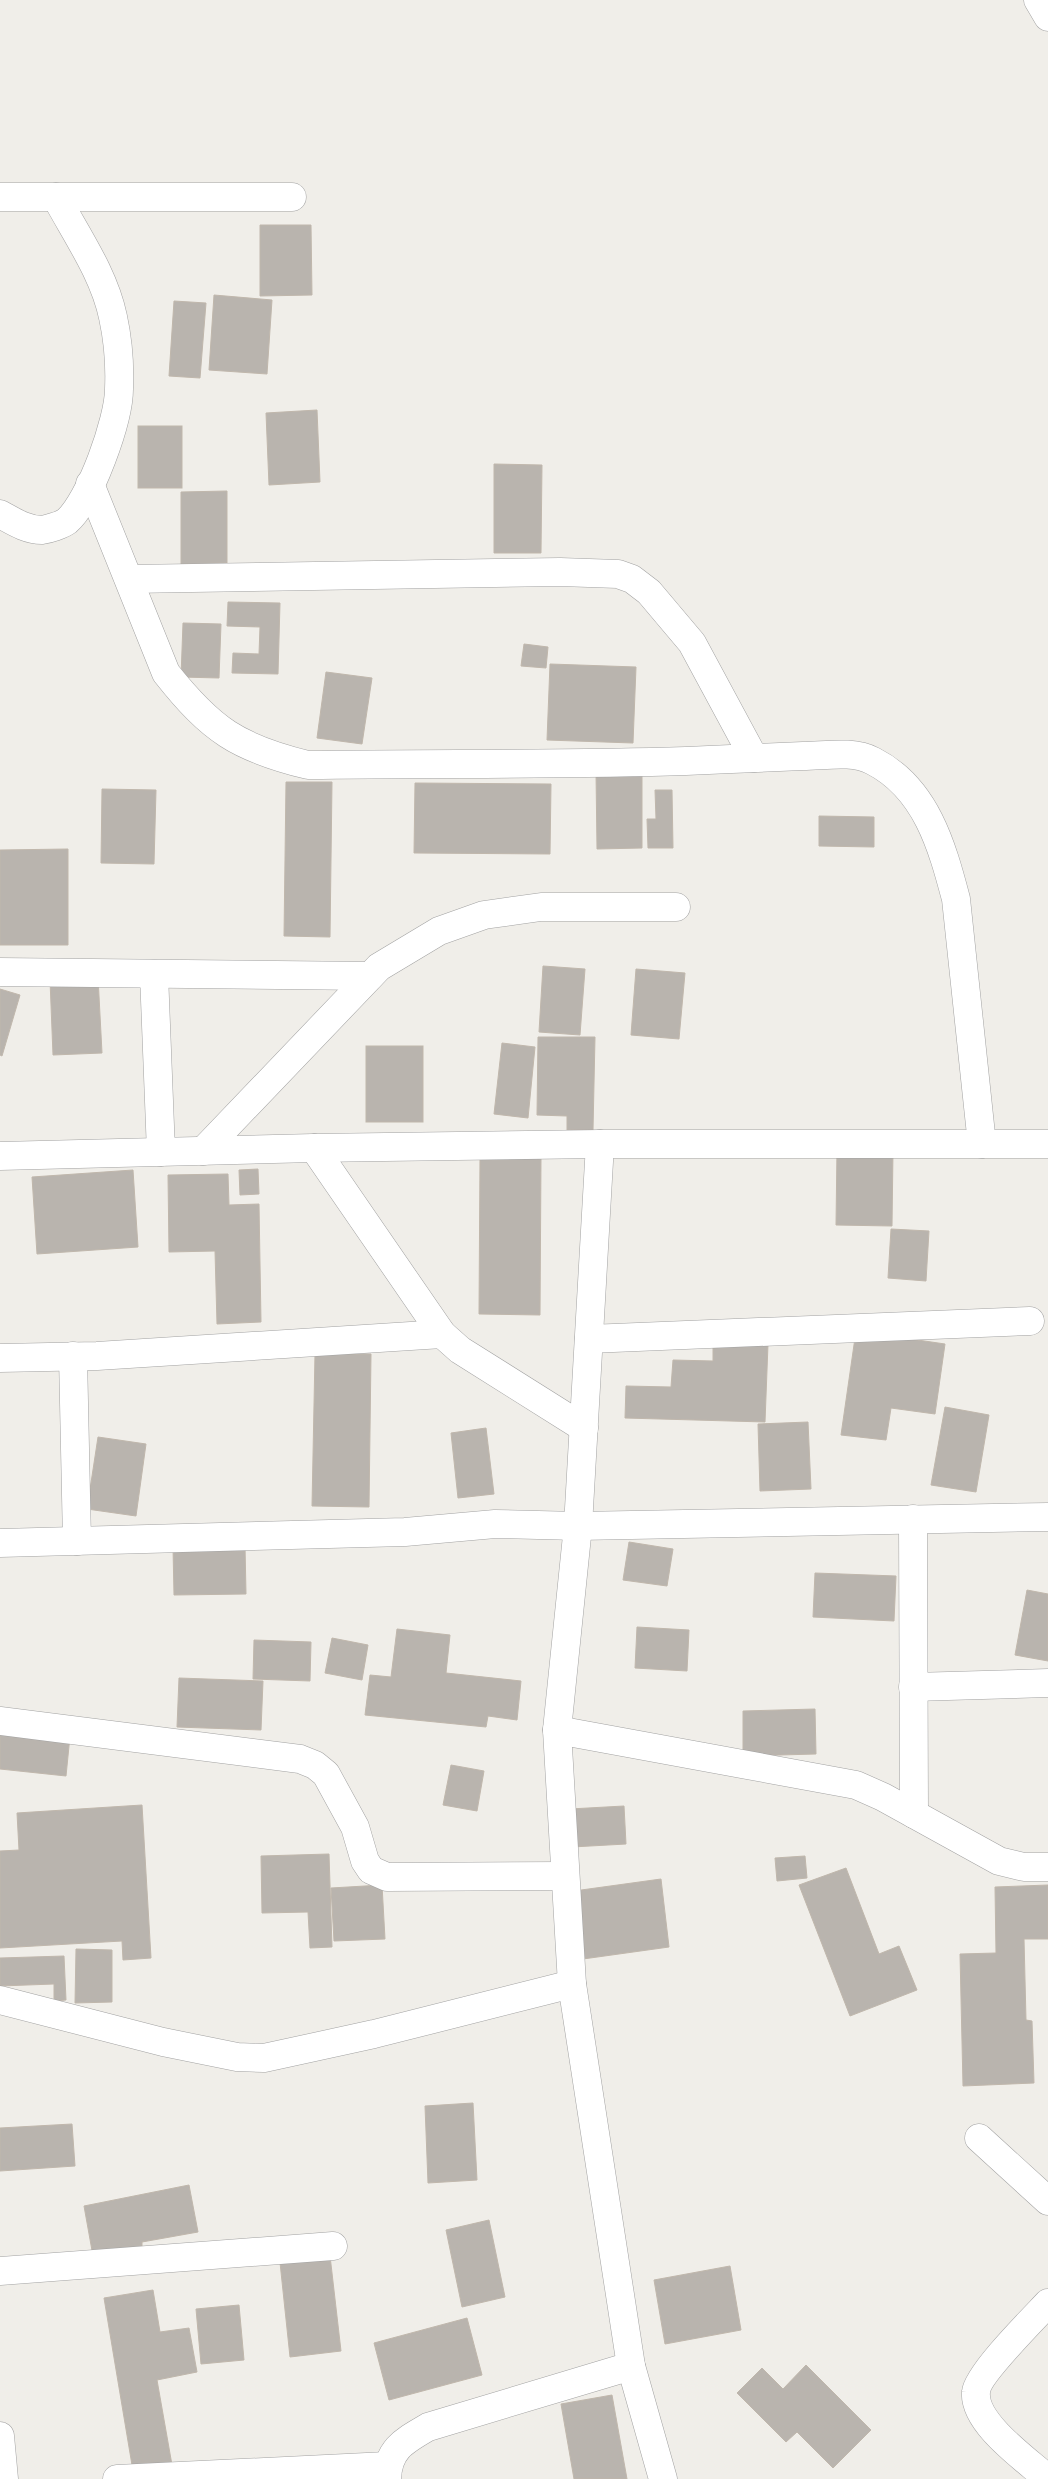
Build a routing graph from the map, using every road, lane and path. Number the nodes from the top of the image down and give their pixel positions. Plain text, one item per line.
1 (1038, 0) edge
2 (1048, 17) edge
3 (0, 197) edge
4 (56, 197) junction
5 (292, 197) dead end
6 (90, 484) junction
7 (0, 514) edge
8 (129, 580) junction
9 (754, 758) junction
10 (676, 907) dead end
11 (0, 972) edge
12 (154, 974) junction
13 (370, 976) junction
14 (600, 1144) junction
15 (982, 1144) junction
16 (1048, 1144) edge
17 (314, 1148) junction
18 (203, 1151) junction
19 (161, 1152) junction
20 (0, 1156) edge
21 (1030, 1321) dead end
22 (442, 1334) junction
23 (589, 1339) junction
24 (73, 1356) junction
25 (0, 1358) edge
26 (584, 1428) junction
27 (1048, 1517) edge
28 (913, 1520) junction
29 (578, 1526) junction
30 (77, 1541) junction
31 (0, 1543) edge
32 (1048, 1683) edge
33 (914, 1687) junction
34 (0, 1721) edge
35 (557, 1730) junction
36 (914, 1814) junction
37 (1048, 1867) edge
38 (565, 1876) junction
39 (572, 1984) junction
40 (0, 2000) edge
41 (979, 2138) dead end
42 (1048, 2201) edge
43 (333, 2246) dead end
44 (0, 2271) edge
45 (1048, 2303) edge
46 (631, 2366) junction
47 (0, 2436) edge
48 (387, 2472) edge
49 (4, 2479) edge
50 (117, 2479) edge
51 (663, 2479) edge
52 (1048, 2479) edge

1 - 2 street
3 - 4 street
4 - 5 street
4 - 6 street
6 - 7 street
6 - 8 street
8 - 9 street
8 - 9 street
9 - 15 street
10 - 13 street
11 - 12 street
12 - 13 street
12 - 19 street
13 - 18 street
14 - 15 street
14 - 17 street
14 - 23 street
15 - 16 street
17 - 18 street
17 - 22 street
18 - 19 street
19 - 20 street
21 - 23 street
22 - 24 street
22 - 26 street
23 - 26 street
24 - 25 street
24 - 30 street
26 - 29 street
27 - 28 street
28 - 29 street
28 - 33 street
29 - 30 street
29 - 35 street
30 - 31 street
32 - 33 street
33 - 36 street
34 - 38 street
35 - 36 street
35 - 38 street
36 - 37 street
38 - 39 street
39 - 40 street
39 - 46 street
41 - 42 street
43 - 44 street
45 - 52 street
46 - 48 street
46 - 51 street
47 - 49 street
48 - 50 street

